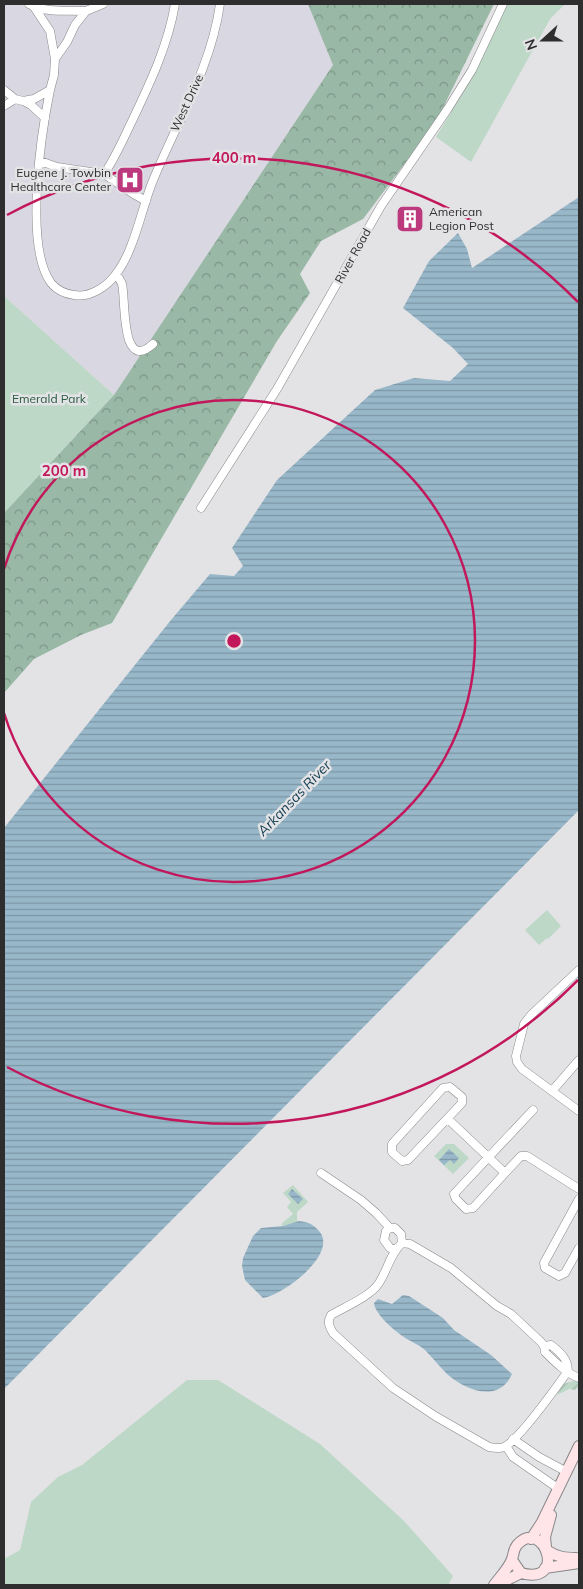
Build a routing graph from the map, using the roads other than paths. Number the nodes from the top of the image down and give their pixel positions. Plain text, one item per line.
1 (103, 4) edge
2 (175, 4) edge
3 (220, 4) edge
4 (503, 4) edge
5 (31, 5) edge
6 (86, 11) junction
7 (55, 59) junction
8 (4, 90) edge
9 (50, 90) junction
10 (15, 99) junction
11 (23, 101) junction
12 (4, 106) edge
13 (45, 118) junction
14 (40, 161) junction
15 (104, 174) junction
16 (146, 201) junction
17 (116, 274) junction
18 (153, 344) dead end
19 (201, 508) dead end
20 (579, 970) edge
21 (579, 1060) edge
22 (552, 1090) junction
23 (533, 1110) dead end
24 (579, 1111) edge
25 (448, 1118) junction
26 (488, 1157) junction
27 (321, 1173) dead end
28 (505, 1173) junction
29 (579, 1189) edge
30 (579, 1199) edge
31 (390, 1228) junction
32 (402, 1243) junction
33 (579, 1248) edge
34 (395, 1250) junction
35 (568, 1371) junction
36 (579, 1378) edge
37 (514, 1439) junction
38 (506, 1446) junction
39 (579, 1446) edge
40 (539, 1457) junction
41 (531, 1470) junction
42 (567, 1472) junction
43 (558, 1491) junction
44 (530, 1539) junction
45 (547, 1549) junction
46 (579, 1558) edge
47 (512, 1560) junction
48 (579, 1563) edge
49 (545, 1568) junction
50 (520, 1573) junction
51 (494, 1585) edge
52 (502, 1585) edge

1 - 6 street
2 - 15 street
3 - 16 street, West Drive
4 - 19 street, River Road
5 - 6 street
5 - 7 street
6 - 7 street
7 - 9 street, West Drive
8 - 10 street
9 - 11 street
9 - 13 street, West Drive
10 - 11 street
10 - 12 street
11 - 13 street
13 - 14 street, West Drive
14 - 15 street
14 - 17 street, West Drive
15 - 16 street
16 - 17 street, West Drive
17 - 18 street
20 - 22 street
21 - 22 street
22 - 24 street
23 - 26 street
25 - 25 street
25 - 26 street
26 - 28 street
26 - 28 street
27 - 31 street
28 - 29 street
30 - 33 street
31 - 32 street
31 - 34 street
32 - 34 street
32 - 35 street
34 - 38 street
35 - 36 street
35 - 37 street
37 - 38 street
37 - 40 street
38 - 41 street
39 - 42 street
40 - 41 street
40 - 42 street
41 - 43 street
42 - 43 street
43 - 44 street
43 - 45 street
44 - 45 street
44 - 47 street
45 - 46 street
45 - 49 street
47 - 50 street
47 - 51 street
48 - 49 street
49 - 50 street
50 - 52 street

